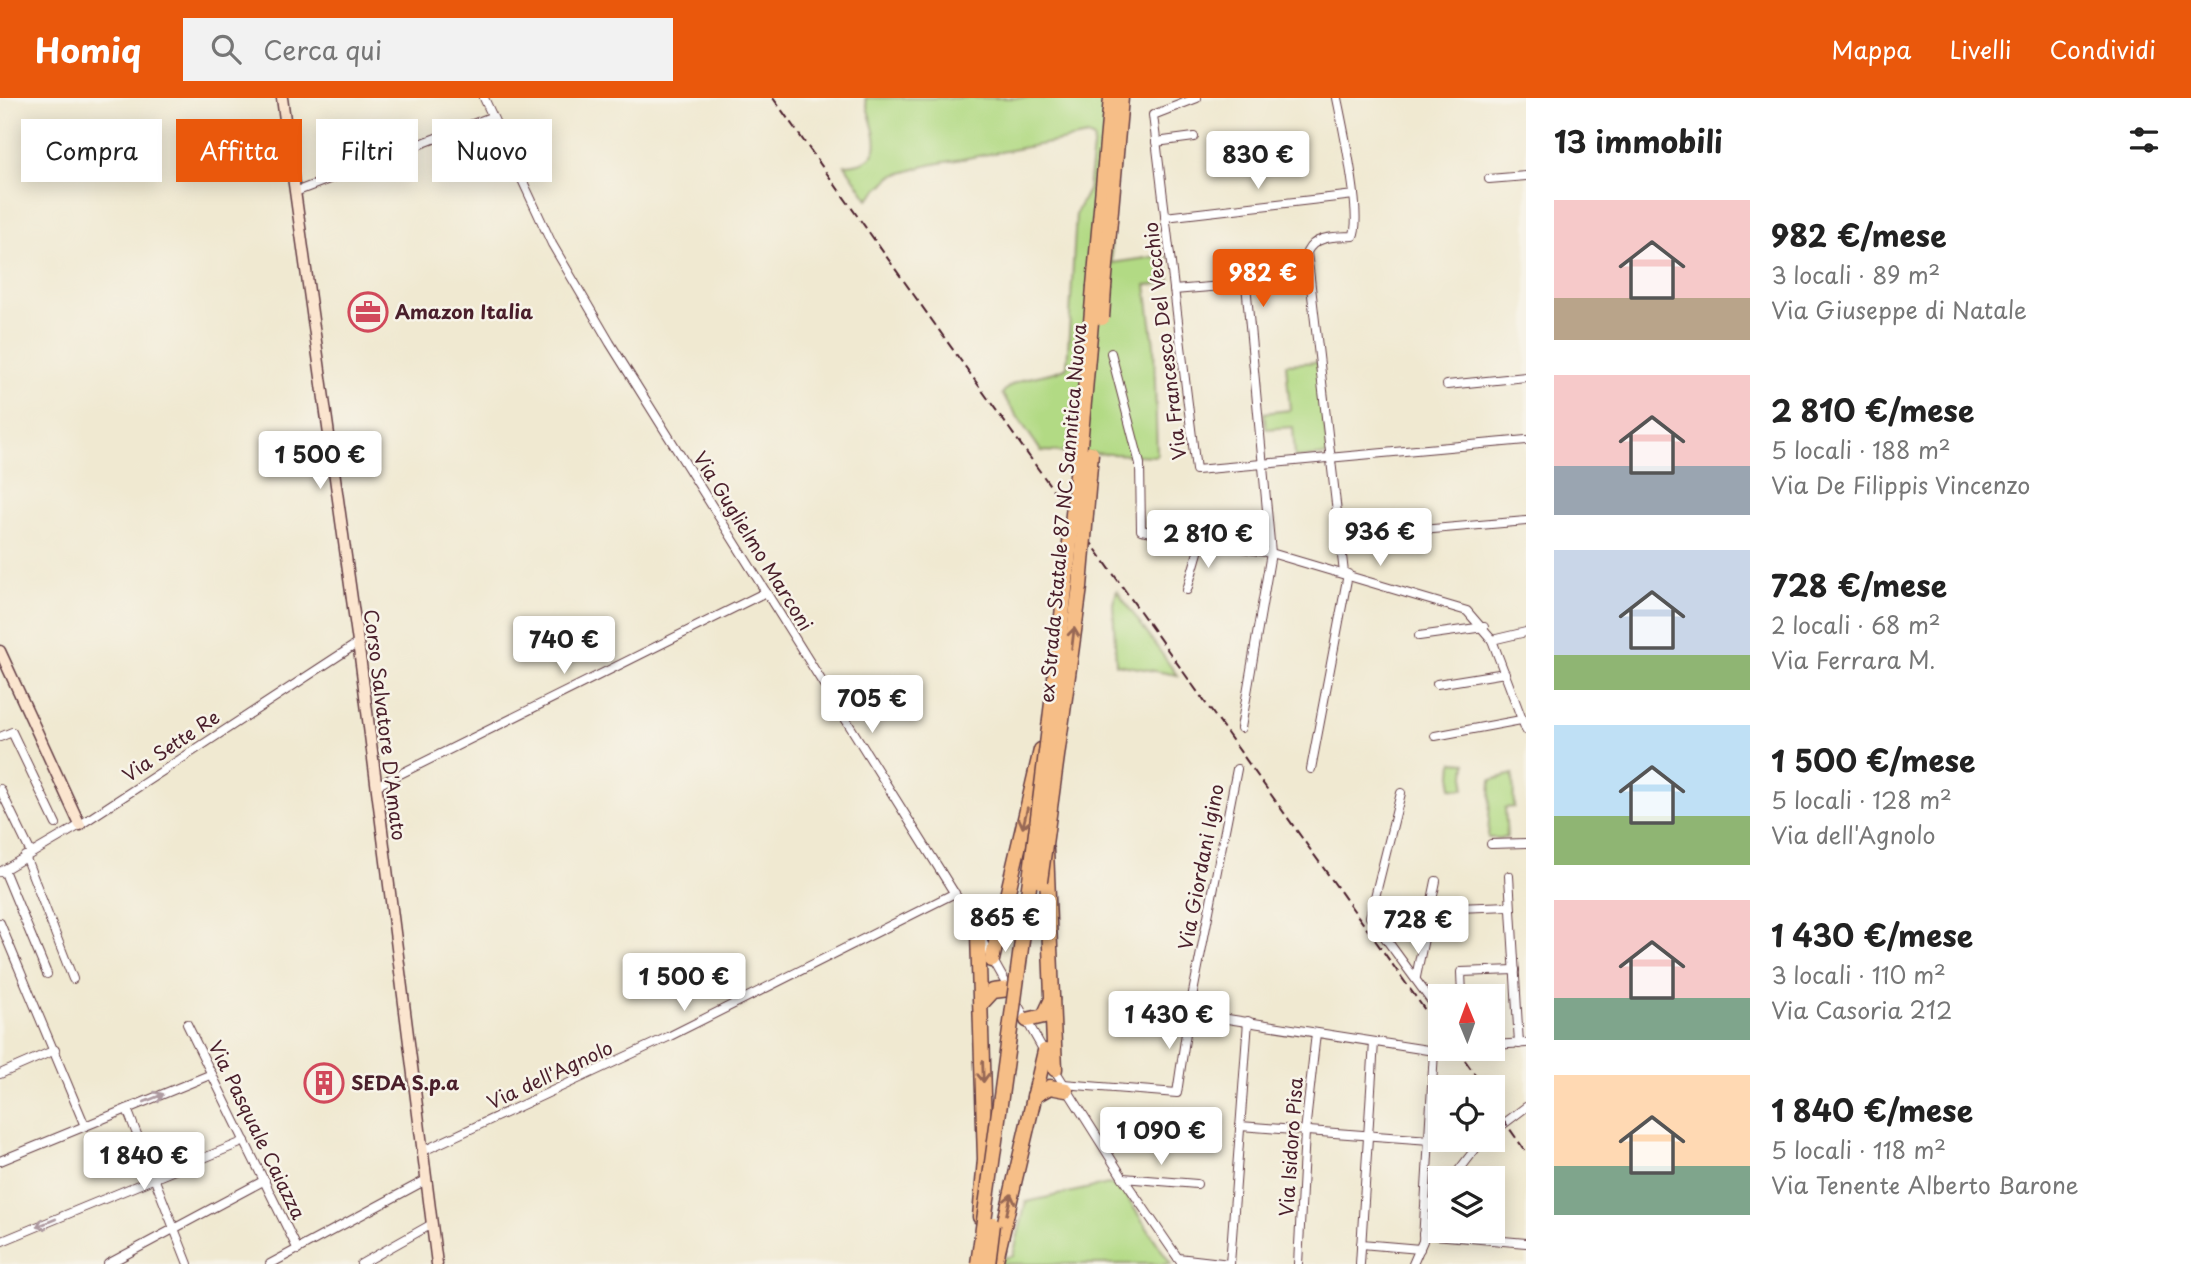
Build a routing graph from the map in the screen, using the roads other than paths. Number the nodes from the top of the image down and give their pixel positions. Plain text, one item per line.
1 (282, 98) edge
2 (484, 98) edge
3 (1111, 98) edge
4 (1121, 98) edge
5 (1197, 98) edge
6 (1337, 98) edge
7 (491, 117) junction
8 (1194, 137) dead end
9 (1156, 142) junction
10 (1526, 176) edge
11 (1489, 179) dead end
12 (295, 192) junction
13 (1354, 195) junction
14 (1165, 217) junction
15 (1099, 287) junction
16 (1174, 290) junction
17 (1111, 353) dead end
18 (1526, 377) edge
19 (1447, 385) dead end
20 (1526, 440) edge
21 (1332, 458) junction
22 (1264, 464) junction
23 (1526, 521) edge
24 (1340, 537) junction
25 (1201, 542) junction
26 (1271, 553) junction
27 (1346, 573) junction
28 (1187, 590) dead end
29 (766, 592) junction
30 (1484, 627) junction
31 (1526, 632) edge
32 (1419, 636) dead end
33 (1492, 640) junction
34 (358, 643) junction
35 (0, 651) edge
36 (1505, 673) junction
37 (1437, 684) dead end
38 (1054, 705) junction
39 (1521, 720) junction
40 (1241, 727) dead end
41 (1526, 730) edge
42 (1435, 736) dead end
43 (0, 737) edge
44 (1237, 769) dead end
45 (1311, 769) dead end
46 (376, 786) junction
47 (0, 789) edge
48 (1401, 793) dead end
49 (56, 824) dead end
50 (80, 825) junction
51 (1526, 843) edge
52 (1046, 844) junction
53 (1490, 844) dead end
54 (28, 854) junction
55 (2, 871) edge
56 (1509, 876) dead end
57 (1436, 881) dead end
58 (955, 893) junction
59 (1005, 905) junction
60 (1510, 906) junction
61 (1430, 909) junction
62 (970, 917) junction
63 (0, 923) edge
64 (978, 933) junction
65 (992, 960) junction
66 (1515, 970) junction
67 (47, 974) dead end
68 (1416, 977) junction
69 (73, 979) dead end
70 (1462, 984) edge
71 (1009, 989) junction
72 (1428, 995) edge
73 (1053, 996) junction
74 (981, 1004) junction
75 (1189, 1013) junction
76 (1248, 1021) junction
77 (187, 1024) dead end
78 (1029, 1024) junction
79 (1316, 1033) junction
80 (1374, 1042) junction
81 (1522, 1044) edge
82 (55, 1050) junction
83 (1045, 1051) junction
84 (1055, 1069) junction
85 (0, 1074) edge
86 (212, 1074) junction
87 (1433, 1075) edge
88 (1064, 1087) junction
89 (1034, 1096) junction
90 (1526, 1107) edge
91 (127, 1110) junction
92 (1505, 1123) edge
93 (85, 1126) junction
94 (1240, 1126) junction
95 (1306, 1132) junction
96 (1367, 1135) junction
97 (1428, 1140) edge
98 (245, 1141) junction
99 (1429, 1152) edge
100 (1473, 1152) edge
101 (422, 1153) junction
102 (0, 1161) edge
103 (1462, 1166) edge
104 (1123, 1178) junction
105 (155, 1179) junction
106 (265, 1180) junction
107 (426, 1180) junction
108 (1197, 1184) dead end
109 (1428, 1206) edge
110 (1425, 1208) junction
111 (432, 1224) junction
112 (173, 1229) junction
113 (1423, 1234) junction
114 (0, 1242) edge
115 (1526, 1243) edge
116 (1361, 1244) junction
117 (980, 1247) junction
118 (1420, 1249) junction
119 (298, 1250) junction
120 (1180, 1261) edge
121 (108, 1264) edge
122 (188, 1264) edge
123 (270, 1264) edge
124 (361, 1264) edge
125 (437, 1264) edge
126 (978, 1264) edge
127 (988, 1264) edge
128 (995, 1264) edge
129 (1230, 1264) edge
130 (1298, 1264) edge
131 (1360, 1264) edge
132 (1413, 1264) edge

1 - 12 street, Corso Salvatore D'Amato
2 - 7 street, Via Guglielmo Marconi
3 - 15 highway, ex Strada Statale 87 NC Sannitica Nuova
4 - 15 highway, ex Strada Statale 87 NC Sannitica Nuova
5 - 9 street, Via Francesco Del Vecchio
6 - 13 street
7 - 12 street
7 - 29 street, Via Guglielmo Marconi
8 - 9 street
9 - 14 street, Via Francesco Del Vecchio
10 - 11 street
12 - 34 street, Corso Salvatore D'Amato
13 - 14 street
13 - 21 street
14 - 16 street, Via Francesco Del Vecchio
15 - 38 highway, ex Strada Statale 87 NC Sannitica Nuova, bridge
52 -> 15 highway, ex Strada Statale 87 NC Sannitica Nuova, bridge
16 - 22 street, Via Francesco Del Vecchio
16 - 22 street
17 - 25 street
18 - 19 street
20 - 21 street, Via Francesco Del Vecchio
21 - 22 street, Via Francesco Del Vecchio
21 - 24 street
22 - 26 street
23 - 24 street
24 - 27 street
25 - 26 street
25 - 28 street
26 - 27 street
26 - 40 street
27 - 30 street
27 - 45 street
29 - 46 street
29 - 58 street, Via Guglielmo Marconi
30 - 32 street
30 - 33 street
31 - 33 street
33 - 36 street
34 - 46 street, Corso Salvatore D'Amato
34 - 50 street, Via Sette Re
35 - 50 street
36 - 37 street
36 - 39 street
38 -> 59 highway, bridge
38 - 117 highway, ex Strada Statale 87 NC Sannitica Nuova, bridge
39 - 41 street
39 - 42 street
43 - 49 street
44 - 75 street, Via Giordani Igino
46 - 101 street, Corso Salvatore D'Amato
47 - 54 street
48 - 68 street
50 - 54 street, Via Sette Re
51 - 53 street
52 - 73 highway
52 - 127 highway, ex Strada Statale 87 NC Sannitica Nuova, bridge
54 - 55 street, Via Sette Re
54 - 69 street
55 - 67 street
56 - 60 street
57 - 61 street
58 - 62 street, Via Guglielmo Marconi
58 - 101 street, Via dell'Agnolo
59 - 62 highway
59 - 65 highway
60 - 61 street
60 - 66 street
61 - 68 street
62 - 64 street, Via Guglielmo Marconi
63 - 82 street
64 - 65 street, Via Guglielmo Marconi
64 - 74 highway
65 - 71 street, Via Guglielmo Marconi
66 - 70 street
66 - 81 street
68 - 72 street
71 - 74 highway
71 - 78 street, Via Guglielmo Marconi
73 - 78 highway
73 - 84 highway
74 -> 117 highway, bridge
75 - 76 street
75 - 88 street, Via Giordani Igino
76 - 79 street
76 - 94 street
77 - 86 street, Via Pasquale Caiazza
78 - 83 street, Via Guglielmo Marconi
79 - 80 street
79 - 95 street, Via Isidoro Pisa
80 - 87 street
80 - 96 street
82 - 85 street
82 - 93 street
83 - 84 street, Via Guglielmo Marconi
83 - 89 highway
84 - 88 street, Via Guglielmo Marconi
91 -> 86 street
86 - 98 street, Via Pasquale Caiazza
88 - 89 highway
88 - 104 street, Via Guglielmo Marconi
128 -> 89 highway
90 - 92 street
91 - 93 street
91 - 105 street
93 - 102 street
94 - 95 street
94 - 129 street
95 - 96 street
95 - 130 street, Via Isidoro Pisa
96 - 97 street
96 - 116 street
98 - 105 street
98 - 106 street, Via Pasquale Caiazza
99 - 110 street
100 - 103 street
101 - 107 street, Corso Salvatore D'Amato
104 - 108 street
104 - 120 street, Via Guglielmo Marconi
105 - 112 street
105 -> 114 street
106 - 112 street
106 - 119 street, Via Pasquale Caiazza
107 - 111 street, Corso Salvatore D'Amato
107 - 119 street
109 - 110 street
110 - 113 street
111 - 124 street
111 - 125 street, Corso Salvatore D'Amato
112 - 121 street
112 - 122 street
113 - 115 street
113 - 118 street
116 - 118 street
116 - 131 street
117 - 126 highway, ex Strada Statale 87 NC Sannitica Nuova, bridge
118 - 132 street
119 - 123 street
120 - 129 street

